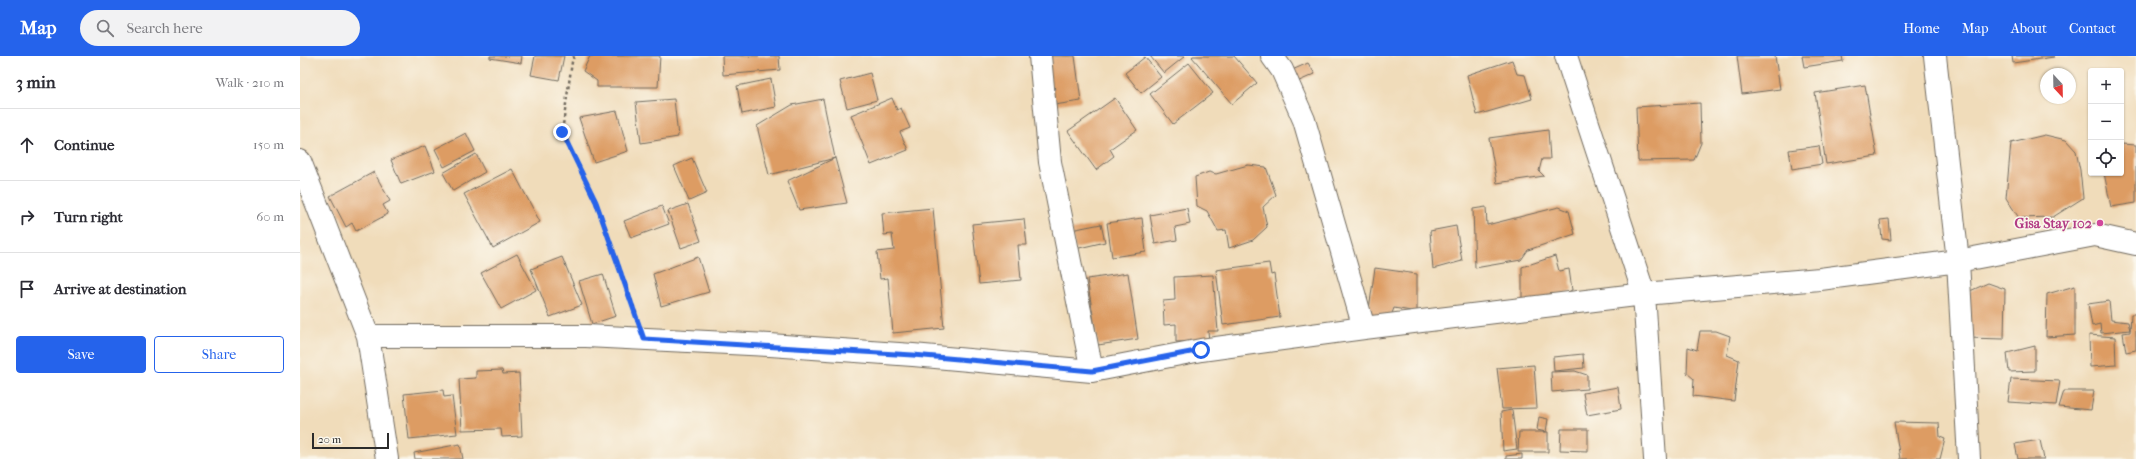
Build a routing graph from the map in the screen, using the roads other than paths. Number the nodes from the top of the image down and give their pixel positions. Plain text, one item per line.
1 (1040, 56) edge
2 (1272, 56) edge
3 (1566, 56) edge
4 (1935, 56) edge
5 (300, 162) edge
6 (2136, 244) edge
7 (1958, 261) junction
8 (1644, 294) junction
9 (1364, 328) junction
10 (368, 336) junction
11 (1092, 371) junction
12 (387, 459) edge
13 (1655, 459) edge
14 (1969, 459) edge

1 - 11 street
2 - 9 street
3 - 8 street
4 - 7 street
5 - 10 street
6 - 7 street
7 - 8 street
7 - 14 street
8 - 9 street
8 - 13 street
9 - 11 street
10 - 11 street
10 - 12 street

